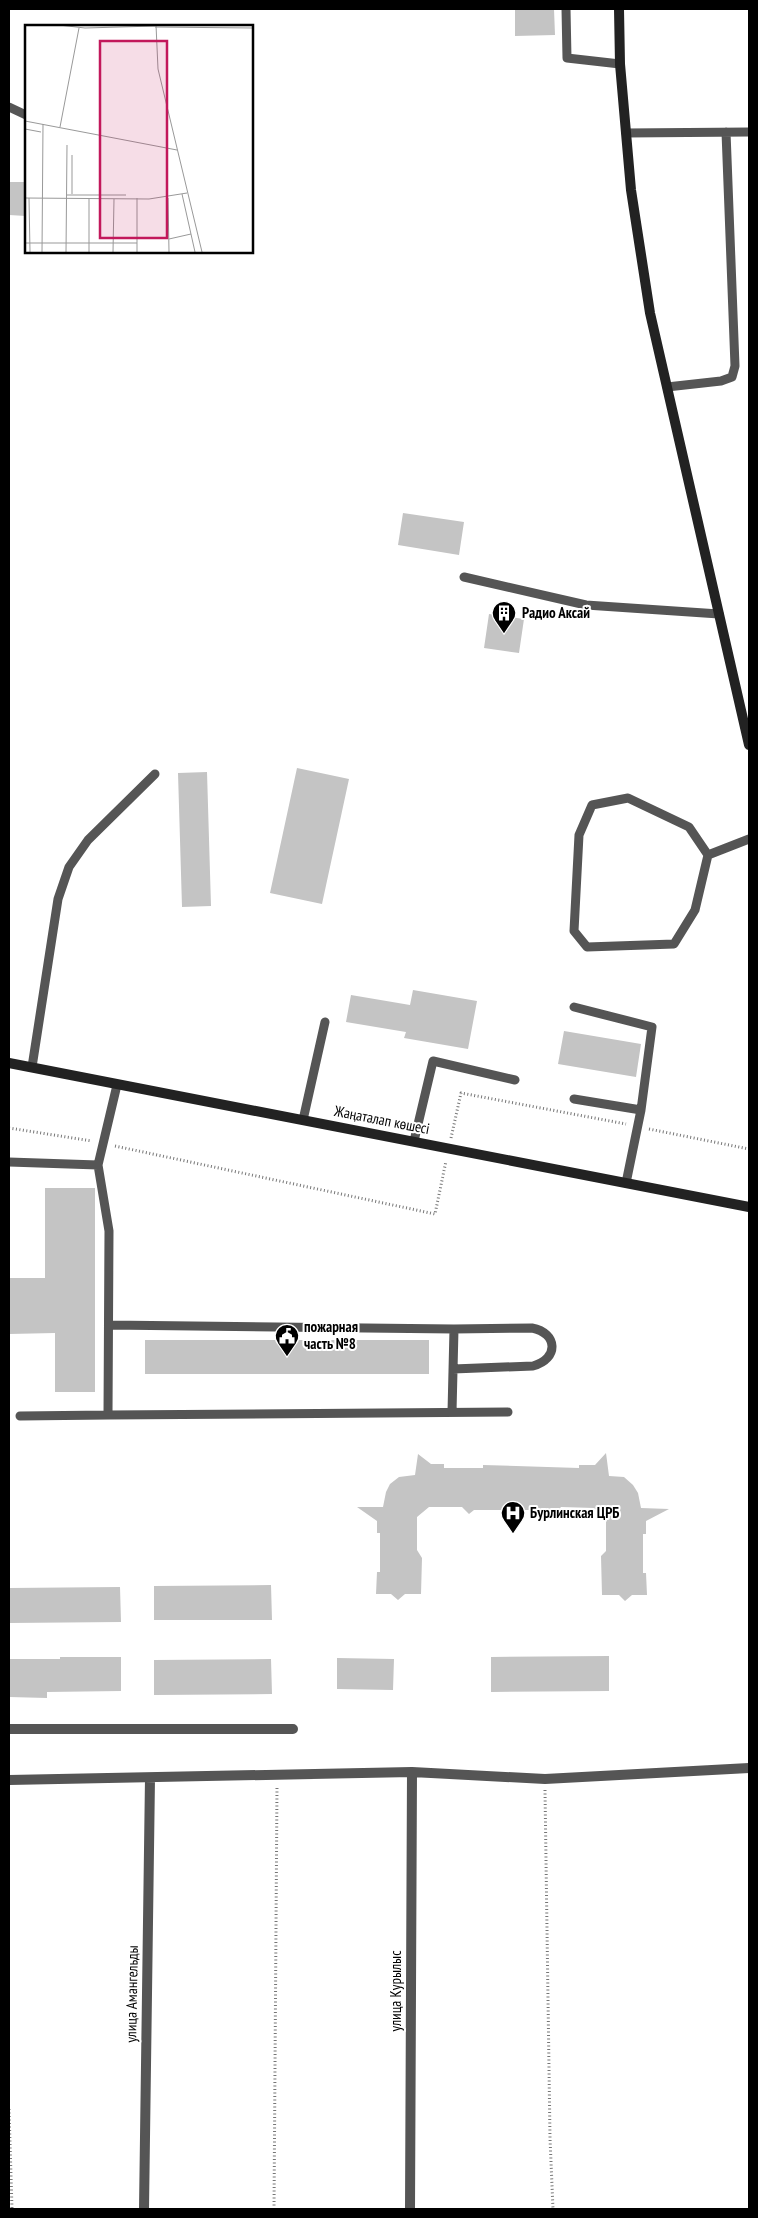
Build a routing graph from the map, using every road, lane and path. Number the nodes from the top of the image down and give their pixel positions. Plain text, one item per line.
1 (566, 9) edge
2 (619, 9) edge
3 (620, 64) junction
4 (9, 107) edge
5 (25, 115) edge
6 (726, 132) junction
7 (749, 132) edge
8 (626, 133) junction
9 (667, 387) junction
10 (464, 577) dead end
11 (719, 614) junction
12 (749, 745) edge
13 (155, 774) dead end
14 (749, 839) edge
15 (708, 855) junction
16 (574, 1007) dead end
17 (325, 1022) dead end
18 (9, 1063) edge
19 (32, 1068) junction
20 (515, 1080) dead end
21 (117, 1085) junction
22 (574, 1099) dead end
23 (641, 1110) junction
24 (303, 1120) junction
25 (414, 1141) junction
26 (9, 1162) edge
27 (98, 1165) junction
28 (626, 1183) junction
29 (749, 1207) edge
30 (109, 1324) junction
31 (454, 1329) junction
32 (453, 1369) junction
33 (452, 1412) junction
34 (508, 1412) dead end
35 (108, 1414) junction
36 (20, 1416) dead end
37 (9, 1729) edge
38 (293, 1729) dead end
39 (749, 1768) edge
40 (412, 1772) junction
41 (277, 1775) junction
42 (150, 1778) junction
43 (545, 1779) junction
44 (9, 1780) edge
45 (9, 2109) edge
46 (12, 2209) edge
47 (144, 2209) edge
48 (274, 2209) edge
49 (410, 2209) edge
50 (553, 2209) edge

1 - 3 lane
2 - 3 main road
3 - 8 main road
4 - 5 lane
6 - 7 lane
6 - 8 lane
6 - 9 lane
8 - 9 main road
9 - 11 main road
10 - 11 lane
11 - 12 main road
13 - 19 lane
14 - 15 lane
15 - 15 lane
16 - 23 lane
17 - 24 lane
18 - 19 main road, Жаңаталап көшесі
19 - 21 main road, Жаңаталап көшесі
20 - 25 lane
21 - 24 main road, Жаңаталап көшесі
21 - 27 lane
22 - 23 lane
23 - 28 lane
24 - 25 main road, Жаңаталап көшесі
25 - 28 main road, Жаңаталап көшесі
26 - 27 lane
27 - 30 lane
28 - 29 main road, Жаңаталап көшесі
30 - 31 lane
30 - 35 lane
31 - 32 lane
31 - 32 lane
32 - 33 lane
33 - 34 lane
33 - 35 lane
35 - 36 lane
37 - 38 street
39 - 43 street
40 - 41 street
40 - 43 street
40 - 49 street, улица Курылыс
41 - 42 street
41 - 48 path
42 - 44 street
42 - 47 street, улица Амангельды
43 - 50 path
45 - 46 path

